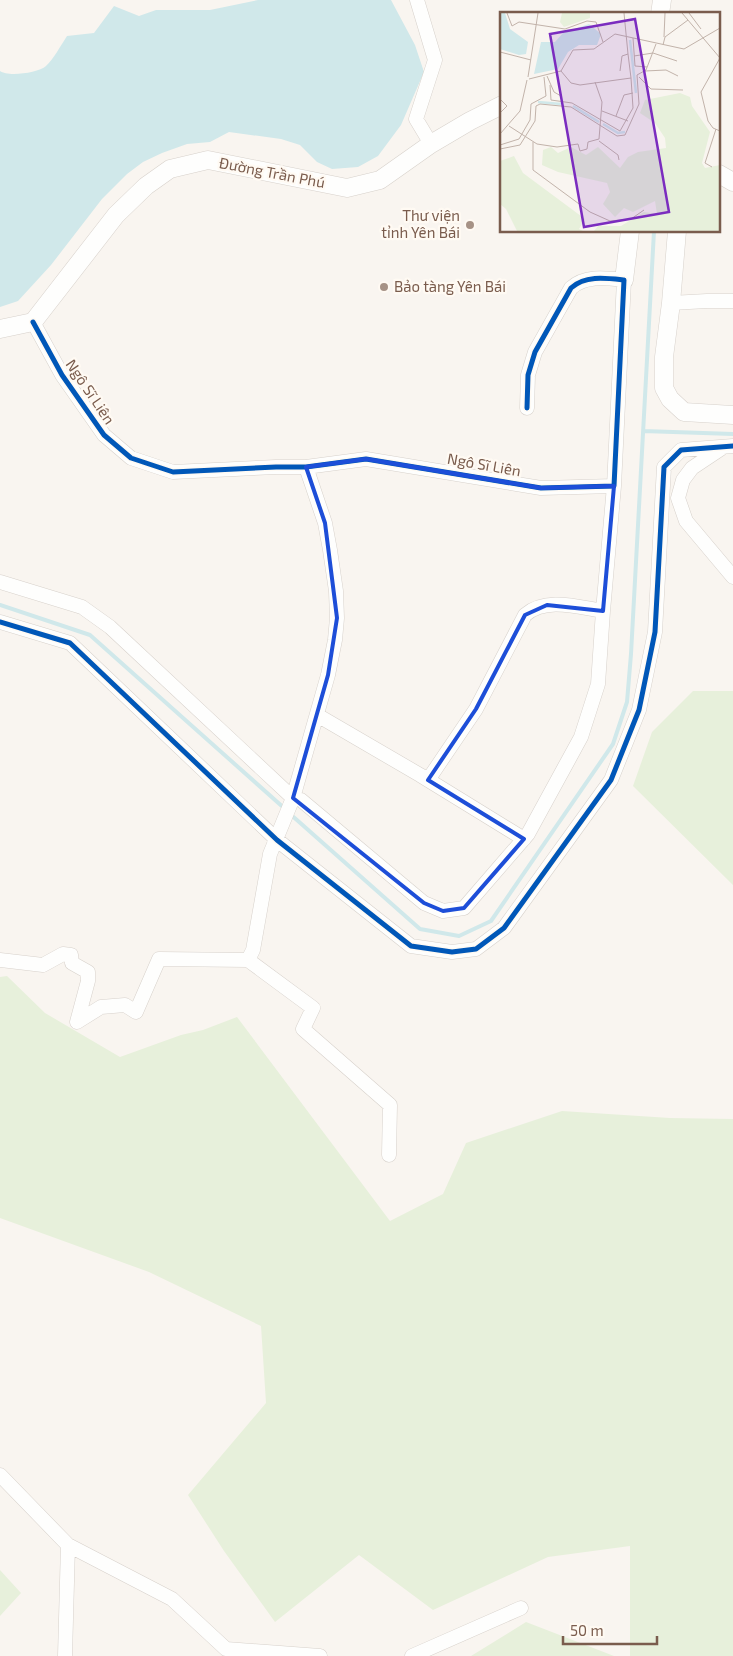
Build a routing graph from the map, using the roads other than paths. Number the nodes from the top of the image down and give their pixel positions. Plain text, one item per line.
1 (417, 0) edge
2 (500, 106) edge
3 (432, 144) junction
4 (720, 175) edge
5 (733, 182) edge
6 (630, 232) edge
7 (677, 232) edge
8 (624, 280) junction
9 (733, 301) edge
10 (671, 303) junction
11 (33, 322) junction
12 (0, 329) edge
13 (527, 408) dead end
14 (733, 415) edge
15 (728, 446) edge
16 (306, 467) junction
17 (614, 486) junction
18 (733, 577) edge
19 (0, 582) edge
20 (603, 611) junction
21 (0, 622) edge
22 (317, 715) junction
23 (428, 780) junction
24 (292, 800) junction
25 (278, 836) junction
26 (524, 839) junction
27 (0, 960) edge
28 (248, 960) junction
29 (389, 1155) dead end
30 (0, 1475) edge
31 (68, 1545) junction
32 (521, 1608) dead end
33 (65, 1656) edge
34 (320, 1656) edge
35 (412, 1656) edge

1 - 3 street
2 - 3 street, Đường Trần Phú
3 - 11 street, Đường Trần Phú
4 - 5 street
6 - 8 street
7 - 10 street
8 - 13 street
8 - 17 street
9 - 10 street
10 - 14 street
11 - 12 street
11 - 16 street, Ngô Sĩ Liên
15 - 18 street
15 - 25 street
16 - 17 street, Ngô Sĩ Liên
16 - 22 street
17 - 20 street
19 - 24 street
20 - 23 street
20 - 26 street
21 - 25 street
22 - 23 street
22 - 24 street
23 - 26 street
24 - 25 street
24 - 26 street
25 - 28 street
27 - 28 street
28 - 29 street
30 - 31 street
31 - 33 street
31 - 34 street
32 - 35 street

